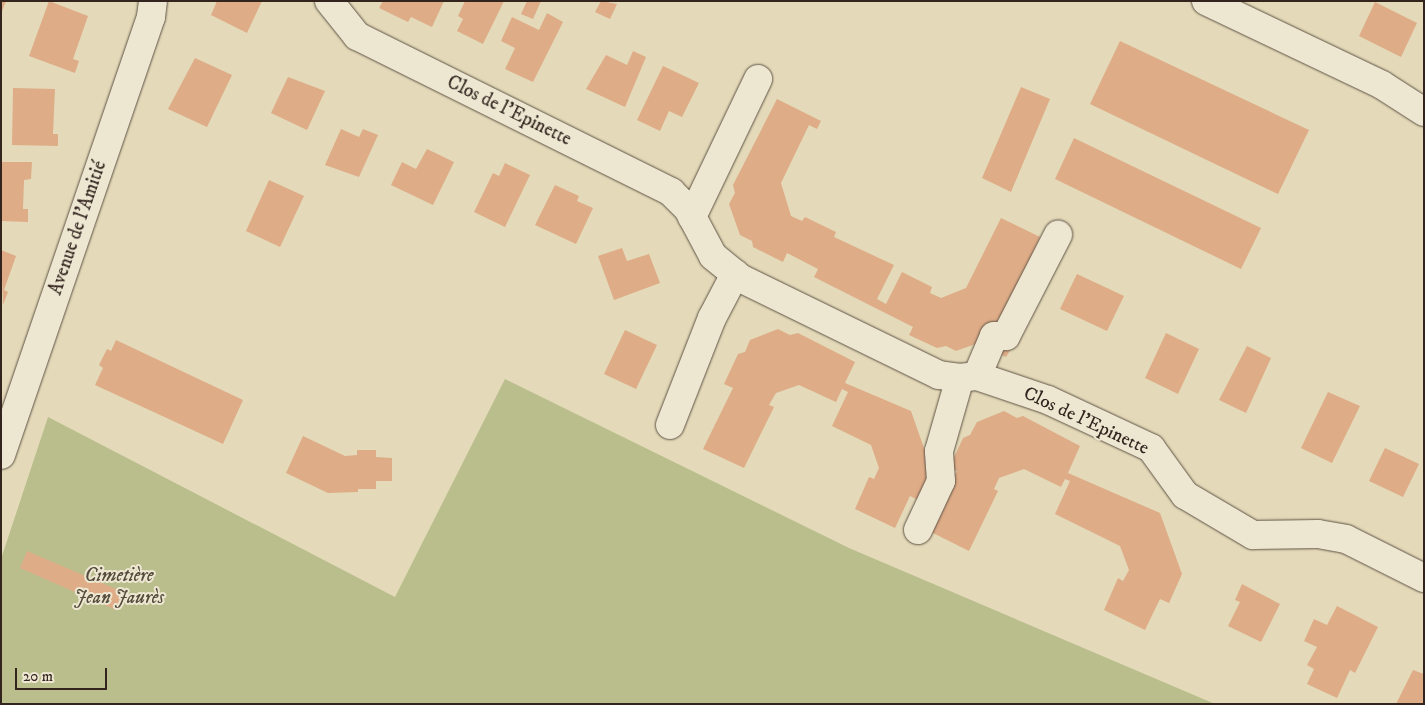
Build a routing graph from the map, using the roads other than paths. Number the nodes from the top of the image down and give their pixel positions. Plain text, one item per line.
1 (153, 1) edge
2 (329, 1) edge
3 (1206, 1) edge
4 (758, 79) dead end
5 (1424, 112) edge
6 (692, 216) junction
7 (1058, 235) dead end
8 (735, 274) junction
9 (969, 377) junction
10 (670, 425) dead end
11 (2, 448) edge
12 (918, 530) dead end
13 (1424, 578) edge

1 - 11 street, Avenue de l'Amitié
2 - 6 street, Clos de l'Epinette
3 - 5 street
4 - 6 street
6 - 8 street, Clos de l'Epinette
7 - 9 street
8 - 9 street, Clos de l'Epinette
8 - 10 street
9 - 12 street
9 - 13 street, Clos de l'Epinette

